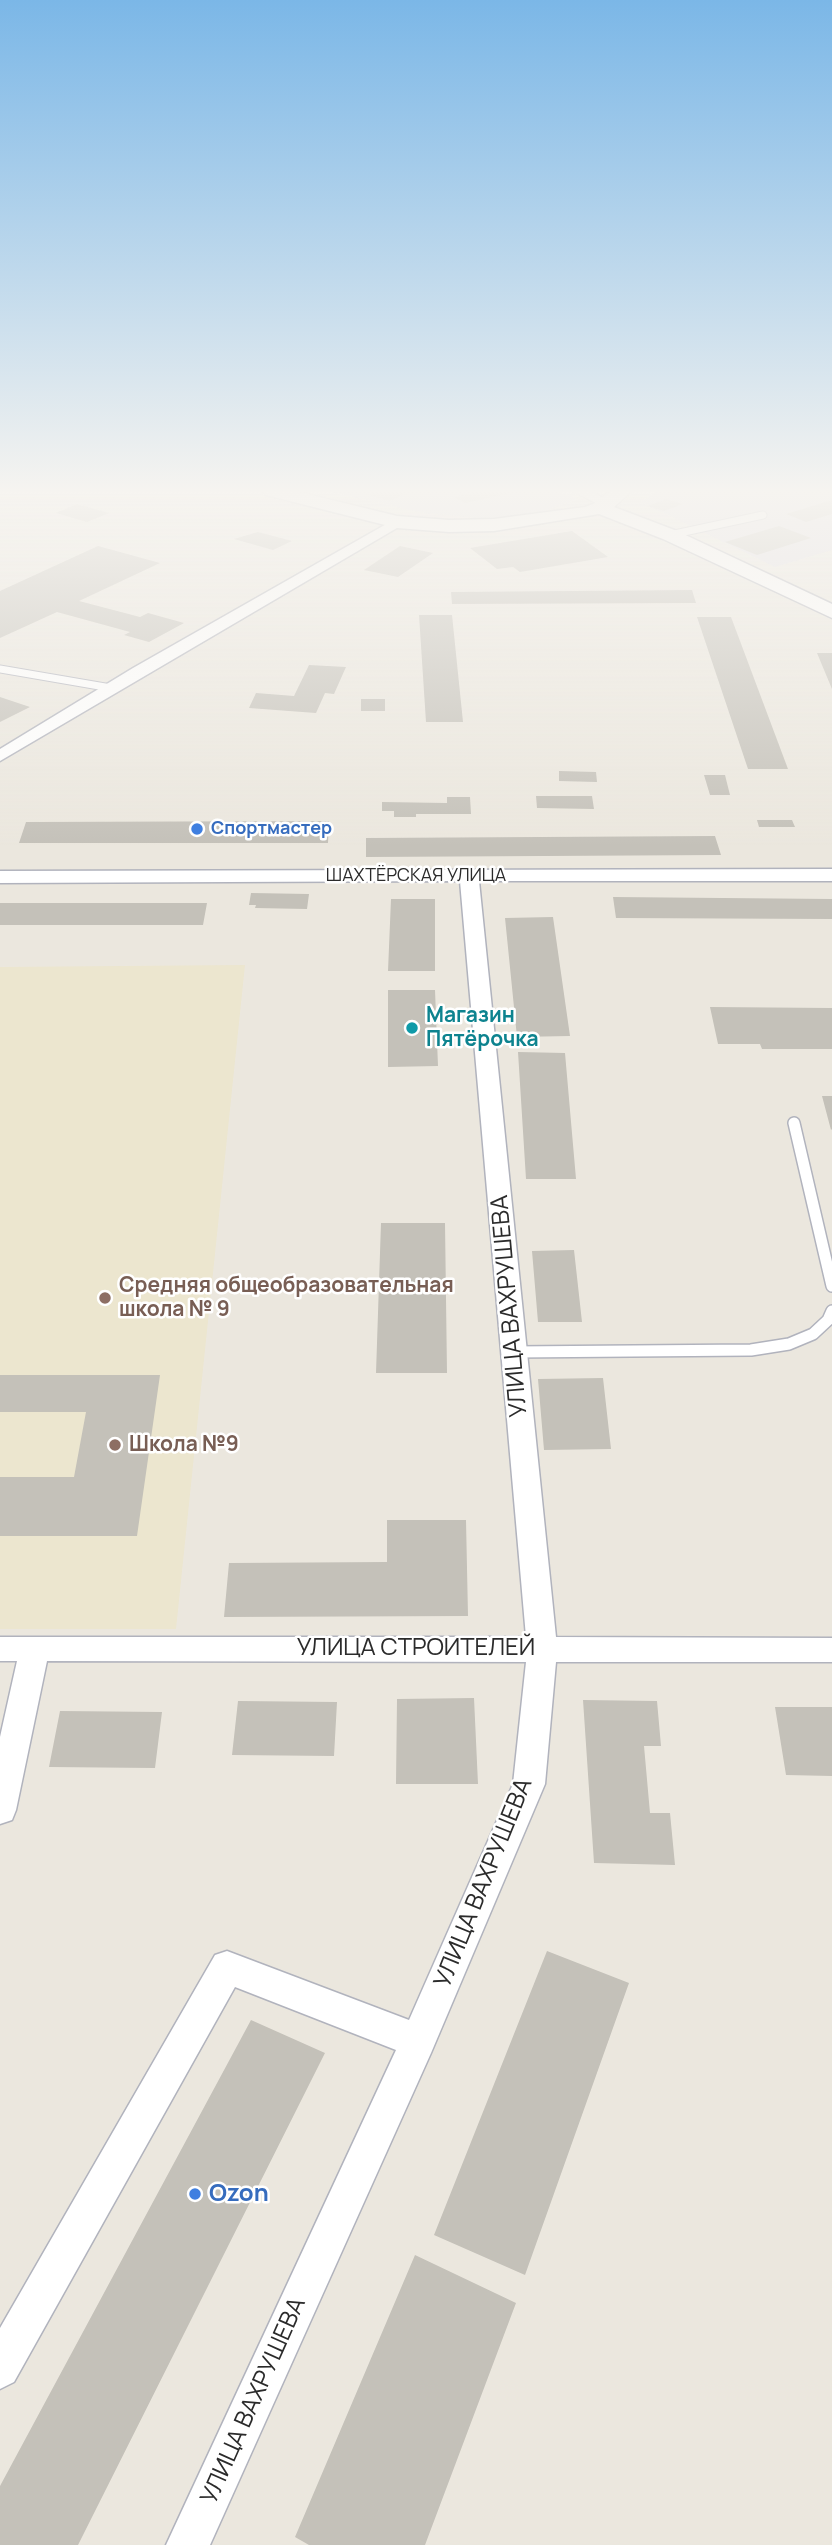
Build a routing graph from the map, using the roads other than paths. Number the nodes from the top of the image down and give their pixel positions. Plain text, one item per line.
1 (246, 610) edge
2 (0, 668) edge
3 (111, 688) junction
4 (0, 756) edge
5 (832, 875) edge
6 (0, 877) edge
7 (469, 877) junction
8 (794, 1123) dead end
9 (832, 1286) edge
10 (832, 1311) edge
11 (514, 1352) junction
12 (35, 1648) junction
13 (0, 1649) edge
14 (542, 1649) junction
15 (832, 1650) edge
16 (1, 1810) edge
17 (418, 2041) junction
18 (0, 2368) edge
19 (188, 2545) edge

1 - 3 street
2 - 3 lane
3 - 4 street
5 - 7 street, ШАХТЁРСКАЯ УЛИЦА
6 - 7 street, ШАХТЁРСКАЯ УЛИЦА
7 - 11 street, УЛИЦА ВАХРУШЕВА
8 - 9 lane
10 - 11 lane
11 - 14 street, УЛИЦА ВАХРУШЕВА
12 - 13 street, УЛИЦА СТРОИТЕЛЕЙ
12 - 14 street, УЛИЦА СТРОИТЕЛЕЙ
12 - 16 street
14 - 15 street, УЛИЦА СТРОИТЕЛЕЙ
14 - 17 street, УЛИЦА ВАХРУШЕВА
17 - 18 street
17 - 19 street, УЛИЦА ВАХРУШЕВА

